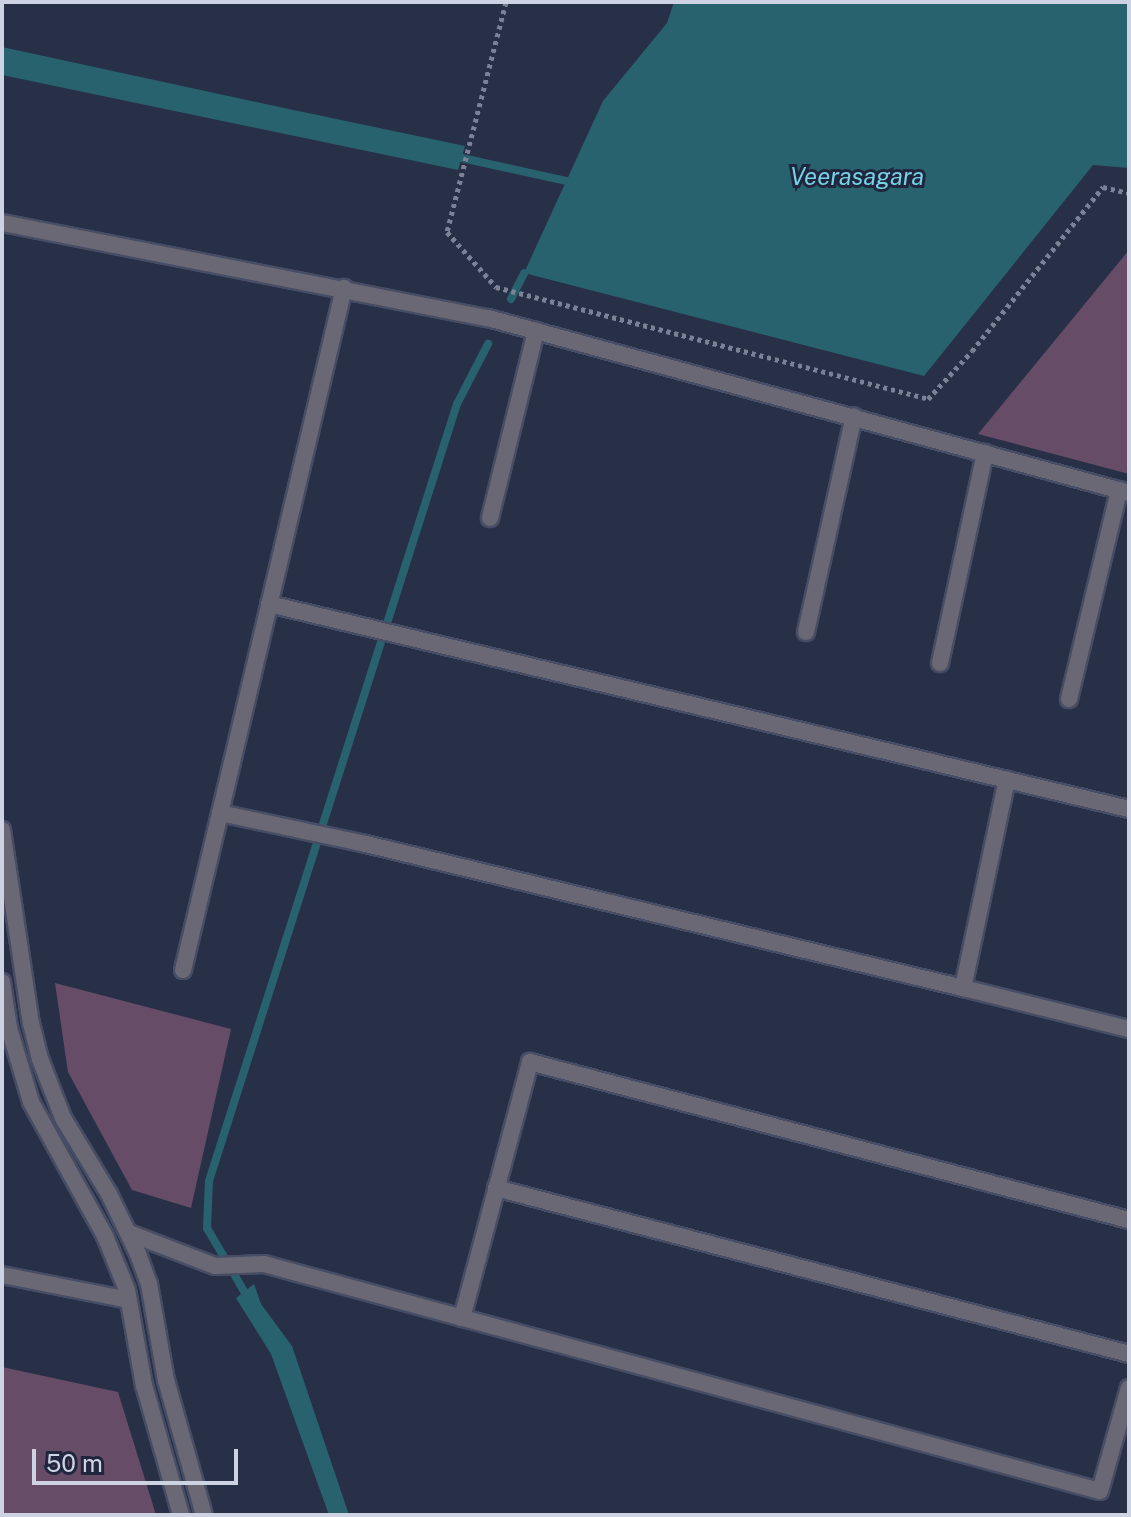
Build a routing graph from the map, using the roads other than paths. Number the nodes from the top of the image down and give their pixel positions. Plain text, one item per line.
1 (2, 223) edge
2 (344, 288) junction
3 (536, 331) junction
4 (854, 416) junction
5 (985, 453) junction
6 (1124, 491) edge
7 (490, 518) dead end
8 (269, 604) junction
9 (806, 632) dead end
10 (940, 663) dead end
11 (1069, 699) dead end
12 (1007, 780) junction
13 (1129, 809) edge
14 (220, 813) junction
15 (2, 830) edge
16 (183, 970) dead end
17 (2, 982) edge
18 (963, 988) junction
19 (1129, 1029) edge
20 (496, 1188) junction
21 (1129, 1220) edge
22 (129, 1233) junction
23 (2, 1275) edge
24 (129, 1300) junction
25 (462, 1318) junction
26 (1129, 1354) edge
27 (1129, 1388) edge
28 (181, 1515) edge
29 (204, 1515) edge

1 - 2 street
2 - 3 street
2 - 8 street
3 - 4 street
3 - 7 street
4 - 5 street
4 - 9 street
5 - 6 street
5 - 10 street
6 - 11 street
8 - 12 street
8 - 14 street
12 - 13 street
12 - 18 street
14 - 16 street
14 - 18 street
15 - 22 street
17 - 24 street
18 - 19 street
20 - 21 street
20 - 25 street
20 - 26 street
22 - 25 street
22 - 29 street
23 - 24 street
24 - 28 street
25 - 27 street

